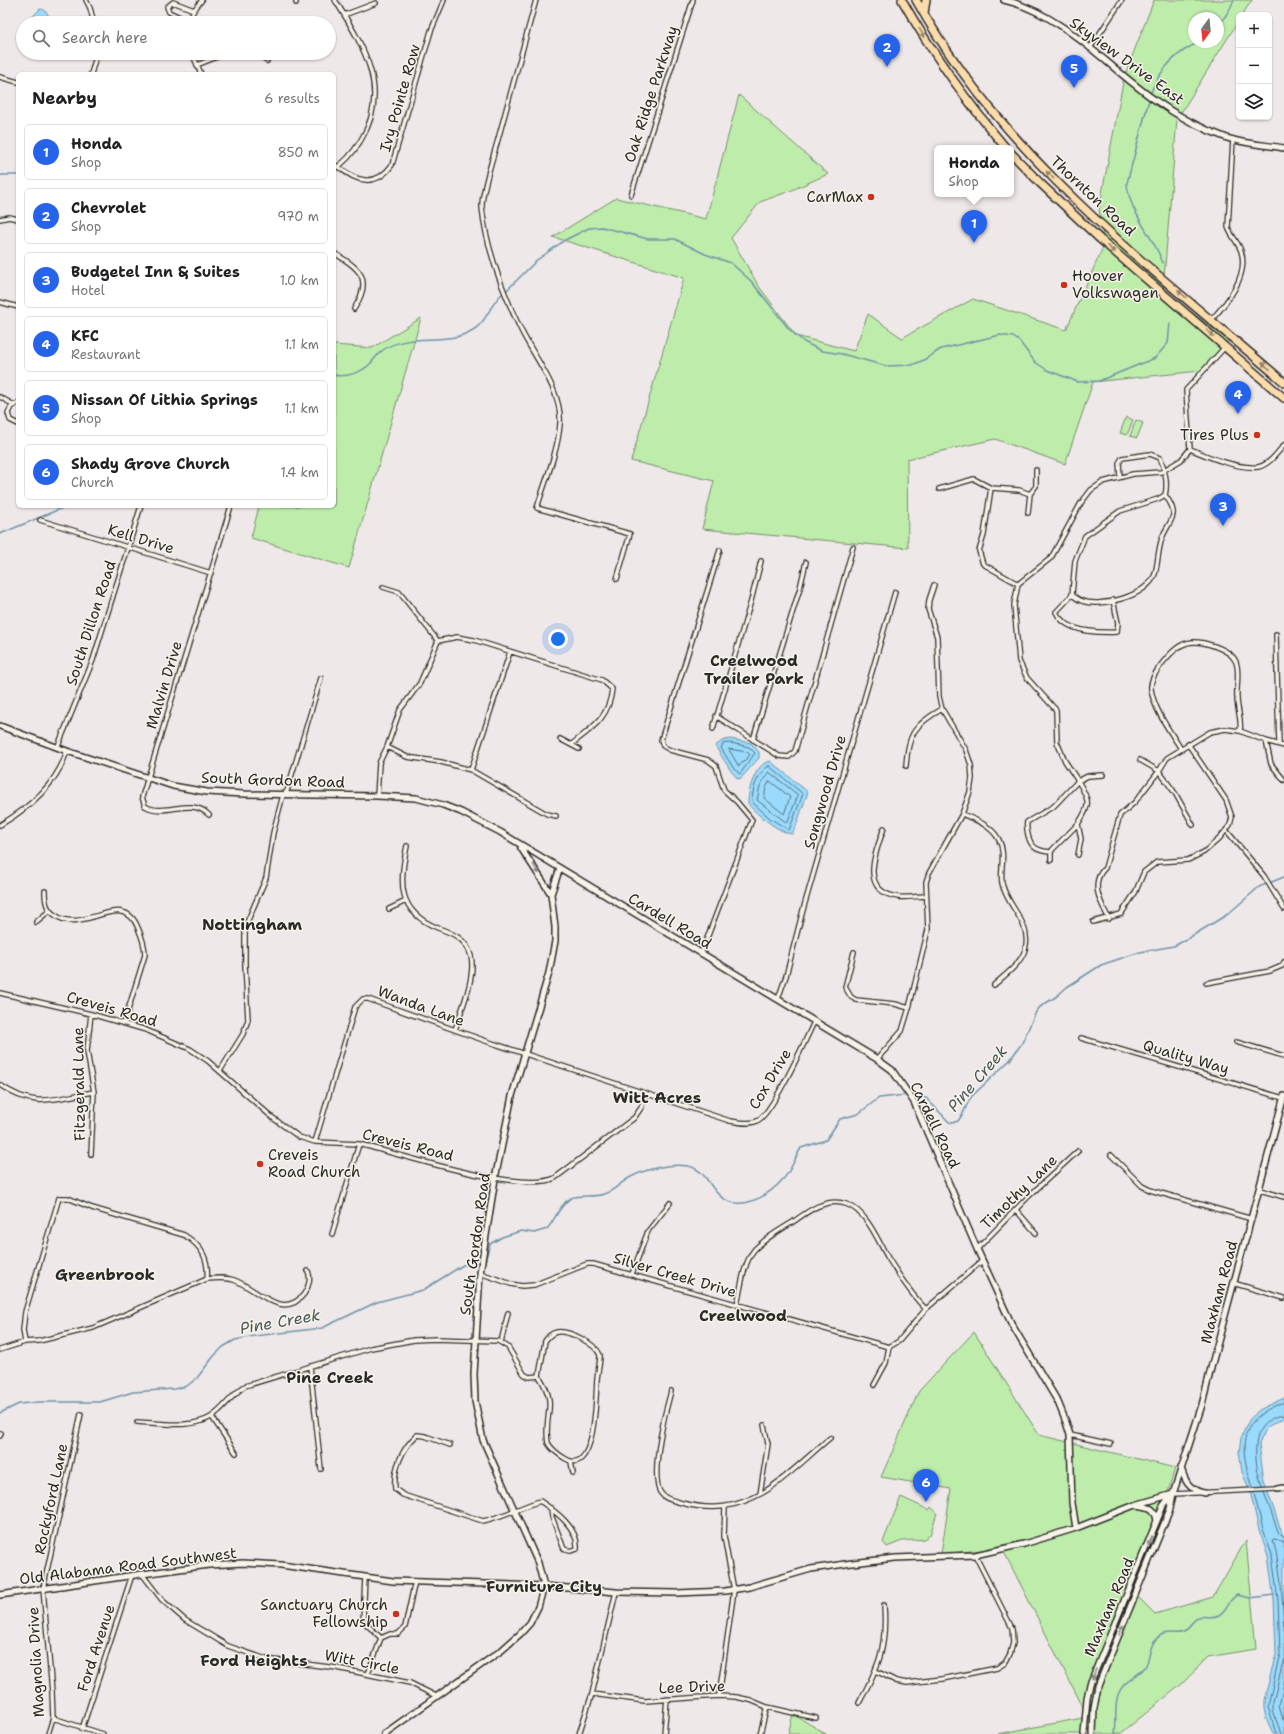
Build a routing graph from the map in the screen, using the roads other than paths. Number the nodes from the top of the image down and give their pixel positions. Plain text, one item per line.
1 (86, 0) edge
2 (202, 0) edge
3 (335, 0) edge
4 (444, 0) edge
5 (536, 0) edge
6 (694, 0) edge
7 (902, 0) edge
8 (916, 0) edge
9 (926, 0) edge
10 (1004, 0) edge
11 (1122, 0) edge
12 (376, 3) dead end
13 (194, 10) junction
14 (344, 15) junction
15 (924, 15) junction
16 (92, 16) edge
17 (177, 16) edge
18 (191, 16) edge
19 (1090, 48) junction
20 (94, 60) edge
21 (195, 60) edge
22 (210, 60) edge
23 (197, 65) junction
24 (91, 72) edge
25 (200, 72) edge
26 (0, 76) edge
27 (16, 81) edge
28 (1233, 139) junction
29 (1004, 145) edge
30 (1284, 148) edge
31 (1014, 156) edge
32 (338, 166) joint
33 (631, 195) dead end
34 (0, 219) edge
35 (16, 219) edge
36 (336, 254) edge
37 (0, 302) edge
38 (16, 306) edge
39 (354, 309) dead end
40 (1212, 319) junction
41 (1225, 347) junction
42 (1284, 382) edge
43 (0, 397) edge
44 (1284, 398) edge
45 (16, 404) edge
46 (16, 423) edge
47 (1284, 445) edge
48 (1190, 449) junction
49 (1036, 470) dead end
50 (1164, 471) junction
51 (1120, 478) junction
52 (991, 488) junction
53 (939, 489) dead end
54 (1030, 494) junction
55 (1165, 495) junction
56 (140, 508) edge
57 (230, 508) edge
58 (1028, 513) dead end
59 (40, 520) dead end
60 (853, 547) dead end
61 (128, 548) junction
62 (720, 550) dead end
63 (761, 561) dead end
64 (806, 562) dead end
65 (211, 573) junction
66 (617, 579) dead end
67 (934, 584) dead end
68 (1018, 584) junction
69 (383, 588) dead end
70 (895, 592) dead end
71 (1072, 595) junction
72 (1113, 600) junction
73 (1276, 634) dead end
74 (438, 641) junction
75 (510, 652) junction
76 (321, 678) dead end
77 (942, 708) junction
78 (716, 716) junction
79 (0, 726) edge
80 (712, 729) dead end
81 (1240, 731) junction
82 (560, 739) dead end
83 (753, 740) junction
84 (1266, 742) junction
85 (572, 744) junction
86 (1188, 744) junction
87 (1279, 744) junction
88 (58, 746) junction
89 (1284, 746) edge
90 (388, 747) junction
91 (1181, 749) junction
92 (579, 750) dead end
93 (67, 751) junction
94 (1140, 760) dead end
95 (906, 766) dead end
96 (471, 770) junction
97 (1159, 771) junction
98 (1103, 775) dead end
99 (148, 778) junction
100 (1284, 780) edge
101 (1078, 781) junction
102 (283, 796) junction
103 (377, 796) junction
104 (962, 814) junction
105 (209, 815) dead end
106 (556, 816) dead end
107 (1078, 824) junction
108 (0, 825) edge
109 (1193, 825) dead end
110 (884, 828) dead end
111 (1226, 830) junction
112 (520, 845) junction
113 (407, 846) dead end
114 (1051, 852) junction
115 (1078, 855) dead end
116 (1051, 860) dead end
117 (560, 868) junction
118 (45, 891) dead end
119 (551, 894) junction
120 (926, 896) junction
121 (406, 901) junction
122 (389, 909) dead end
123 (1284, 909) edge
124 (49, 911) junction
125 (1109, 919) junction
126 (36, 922) dead end
127 (1093, 922) dead end
128 (854, 952) dead end
129 (701, 954) junction
130 (1284, 962) edge
131 (1206, 983) dead end
132 (994, 985) dead end
133 (0, 993) edge
134 (778, 999) junction
135 (909, 1008) junction
136 (91, 1014) junction
137 (814, 1022) junction
138 (124, 1024) junction
139 (455, 1030) junction
140 (1082, 1038) dead end
141 (1236, 1042) dead end
142 (524, 1053) junction
143 (1284, 1056) edge
144 (878, 1059) junction
145 (220, 1071) junction
146 (0, 1085) edge
147 (94, 1092) junction
148 (646, 1093) junction
149 (1284, 1097) edge
150 (315, 1142) junction
151 (359, 1144) junction
152 (1078, 1151) dead end
153 (91, 1154) dead end
154 (1111, 1155) dead end
155 (496, 1179) junction
156 (1260, 1190) junction
157 (1284, 1197) edge
158 (670, 1203) dead end
159 (1016, 1210) junction
160 (1252, 1219) junction
161 (1036, 1232) dead end
162 (332, 1234) dead end
163 (977, 1250) junction
164 (982, 1261) junction
165 (308, 1271) dead end
166 (480, 1273) junction
167 (632, 1274) junction
168 (207, 1279) junction
169 (1234, 1283) junction
170 (1284, 1298) edge
171 (737, 1305) junction
172 (926, 1309) junction
173 (508, 1313) dead end
174 (474, 1340) junction
175 (25, 1342) junction
176 (501, 1342) junction
177 (889, 1347) junction
178 (0, 1350) edge
179 (310, 1366) junction
180 (539, 1376) junction
181 (874, 1385) dead end
182 (671, 1391) dead end
183 (81, 1414) dead end
184 (212, 1416) junction
185 (137, 1422) dead end
186 (764, 1425) dead end
187 (1070, 1435) junction
188 (830, 1438) dead end
189 (1111, 1444) dead end
190 (450, 1445) dead end
191 (236, 1454) dead end
192 (571, 1462) junction
193 (1181, 1467) junction
194 (321, 1469) dead end
195 (573, 1473) dead end
196 (1281, 1489) edge
197 (1204, 1493) junction
198 (760, 1494) junction
199 (1173, 1494) junction
200 (1135, 1505) junction
201 (725, 1507) junction
202 (551, 1508) junction
203 (513, 1510) junction
204 (1157, 1522) junction
205 (1076, 1528) junction
206 (975, 1555) junction
207 (142, 1574) junction
208 (132, 1575) junction
209 (365, 1578) junction
210 (415, 1581) junction
211 (544, 1586) junction
212 (43, 1589) junction
213 (734, 1590) junction
214 (616, 1592) junction
215 (0, 1595) edge
216 (884, 1605) dead end
217 (381, 1638) junction
218 (876, 1671) junction
219 (368, 1674) junction
220 (592, 1694) junction
221 (436, 1696) junction
222 (719, 1696) junction
223 (667, 1699) junction
224 (858, 1703) dead end
225 (767, 1707) junction
226 (52, 1718) junction
227 (816, 1718) dead end
228 (82, 1729) junction
229 (48, 1734) edge
230 (103, 1734) edge
231 (384, 1734) edge
232 (579, 1734) edge
233 (664, 1734) edge
234 (760, 1734) edge
235 (1084, 1734) edge
236 (1093, 1734) edge

1 - 16 street
2 - 13 street
3 - 14 street
4 - 32 street, Ivy Pointe Row
5 - 66 street
6 - 33 street, Oak Ridge Parkway
7 -> 29 highway
8 - 15 highway, Thornton Road
9 - 15 highway
10 - 19 street, Skyview Drive East
11 - 19 street
12 - 14 street
13 - 17 street
13 - 18 street
14 - 32 street
40 -> 15 highway, Thornton Road
19 - 28 street, Skyview Drive East
20 - 24 street
21 - 23 street
22 - 23 street
23 - 25 street
26 - 27 street
28 - 30 street, Skyview Drive East
28 - 40 street
31 -> 41 highway, Thornton Road
34 - 35 street
36 - 39 street
37 - 38 street
42 -> 40 highway, Thornton Road
41 - 44 highway, Thornton Road
41 - 48 street
43 - 45 street
45 - 46 street
47 - 48 street
48 - 50 street
49 - 54 street
50 - 51 street
50 - 51 street
50 - 55 street
51 - 68 street
52 - 53 street
52 - 54 street
52 - 68 street
54 - 58 street
55 - 71 street
55 - 72 street
56 - 61 street, South Dillon Road
57 - 65 street, Malvin Drive
59 - 61 street, Kell Drive
60 - 83 street
61 - 65 street, Kell Drive
61 - 88 street, South Dillon Road
62 - 129 street
63 - 78 street
64 - 83 street
65 - 99 street, Malvin Drive
67 - 77 street
68 - 101 street
69 - 74 street
70 - 134 street, Songwood Drive
71 - 72 street
71 - 72 street
73 - 87 street
74 - 75 street
74 - 90 street
75 - 85 street
75 - 96 street
76 - 102 street
77 - 95 street
77 - 104 street
78 - 80 street
78 - 83 street
79 - 88 street, South Gordon Road
81 - 84 street
81 - 86 street
81 - 91 street
82 - 85 street
84 - 87 street
84 - 100 street
85 - 92 street
86 - 91 street
86 - 111 street
87 - 89 street
88 - 93 street, South Gordon Road
90 - 96 street
90 - 103 street
91 - 97 street
93 - 99 street, South Gordon Road
93 - 108 street
94 - 97 street
96 - 106 street
97 - 109 street
97 - 125 street
98 - 101 street
99 - 102 street, South Gordon Road
99 - 105 street, Malvin Drive
101 - 107 street
101 - 114 street
102 - 103 street, South Gordon Road
102 - 145 street
103 - 112 street, South Gordon Road
104 - 120 street
104 - 132 street
107 - 114 street
107 - 115 street
110 - 120 street
111 - 123 street
111 - 125 street
112 - 117 street, Cardell Road
112 -> 119 street
113 - 121 street
114 - 116 street
117 - 119 street, South Gordon Road
117 - 129 street, Cardell Road
118 - 124 street
119 - 142 street, South Gordon Road
120 - 135 street
121 - 122 street
121 - 139 street
124 - 126 street
124 - 138 street
125 - 127 street
128 - 135 street
129 - 134 street, Cardell Road
130 - 131 street
133 - 136 street, Creveis Road
134 - 137 street, Cardell Road
135 - 144 street
136 - 138 street, Creveis Road
136 - 147 street, Fitzgerald Lane
137 - 144 street, Cardell Road
137 - 148 street, Cox Drive
138 - 145 street, Creveis Road
139 - 142 street, Wanda Lane
139 - 150 street, Wanda Lane
140 - 149 street, Quality Way
141 - 143 street
142 - 148 street, Cox Drive
142 - 155 street, South Gordon Road
144 - 163 street, Cardell Road
145 - 150 street, Creveis Road
146 - 147 street
147 - 153 street, Fitzgerald Lane
148 - 155 street, Creveis Road
149 - 156 street, Maxham Road
150 - 151 street, Creveis Road
151 - 155 street, Creveis Road
151 - 162 street
152 - 159 street, Timothy Lane
154 - 160 street
155 - 166 street, South Gordon Road
156 - 157 street
156 - 160 street, Maxham Road
158 - 167 street
159 - 161 street
159 - 163 street, Timothy Lane
160 - 169 street, Maxham Road
163 - 164 street, Cardell Road
164 - 172 street
164 - 187 street, Cardell Road
165 - 168 street
166 - 167 street, Silver Creek Drive
166 - 174 street, South Gordon Road
167 - 171 street, Silver Creek Drive
168 - 175 street
168 - 175 street
169 - 170 street
169 - 193 street, Maxham Road
171 - 172 street
171 - 177 street, Silver Creek Drive
172 - 177 street
173 - 176 street
174 - 176 street
174 - 179 street
174 - 203 street, South Gordon Road
175 - 178 street
176 - 180 street
177 - 181 street
179 - 184 street
179 - 194 street
180 - 192 street
180 - 192 street
182 - 201 street
183 - 212 street, Rockyford Lane
184 - 185 street
184 - 191 street
186 - 198 street
187 - 189 street
187 - 205 street, Cardell Road
188 - 198 street
190 - 203 street
192 - 195 street
193 - 197 street
193 - 199 street, Maxham Road
196 - 197 street, Old Alabama Road Southwest
197 - 199 street, Old Alabama Road Southwest
198 - 201 street
199 - 200 street, Old Alabama Road Southwest
199 - 204 street, Maxham Road
236 -> 199 street, Maxham Road
200 - 204 street
200 - 205 street, Old Alabama Road Southwest
201 - 213 street
202 - 202 street
202 - 203 street
203 - 211 street, South Gordon Road
204 -> 235 street, Maxham Road
205 - 206 street, Old Alabama Road Southwest
206 - 213 street, Old Alabama Road Southwest
206 - 218 street
207 - 208 street, Old Alabama Road Southwest
207 - 209 street, Old Alabama Road Southwest
207 - 219 street, Witt Circle
208 - 212 street, Old Alabama Road Southwest
208 - 228 street, Ford Avenue
209 - 210 street, Old Alabama Road Southwest
209 - 217 street
210 - 211 street, Old Alabama Road Southwest
210 - 217 street
211 - 214 street, Old Alabama Road Southwest
211 - 221 street
212 - 215 street, Old Alabama Road Southwest
212 - 226 street, Magnolia Drive
213 - 214 street, Old Alabama Road Southwest
213 - 222 street
214 - 220 street
216 - 218 street
217 - 219 street
218 - 224 street
219 - 221 street, Witt Circle
220 - 223 street, Lee Drive
220 - 232 street
221 - 231 street
222 - 223 street, Lee Drive
222 - 225 street, Lee Drive
223 - 233 street
225 - 227 street, Lee Drive
225 - 234 street
226 - 228 street
226 - 229 street, Magnolia Drive
228 - 230 street

